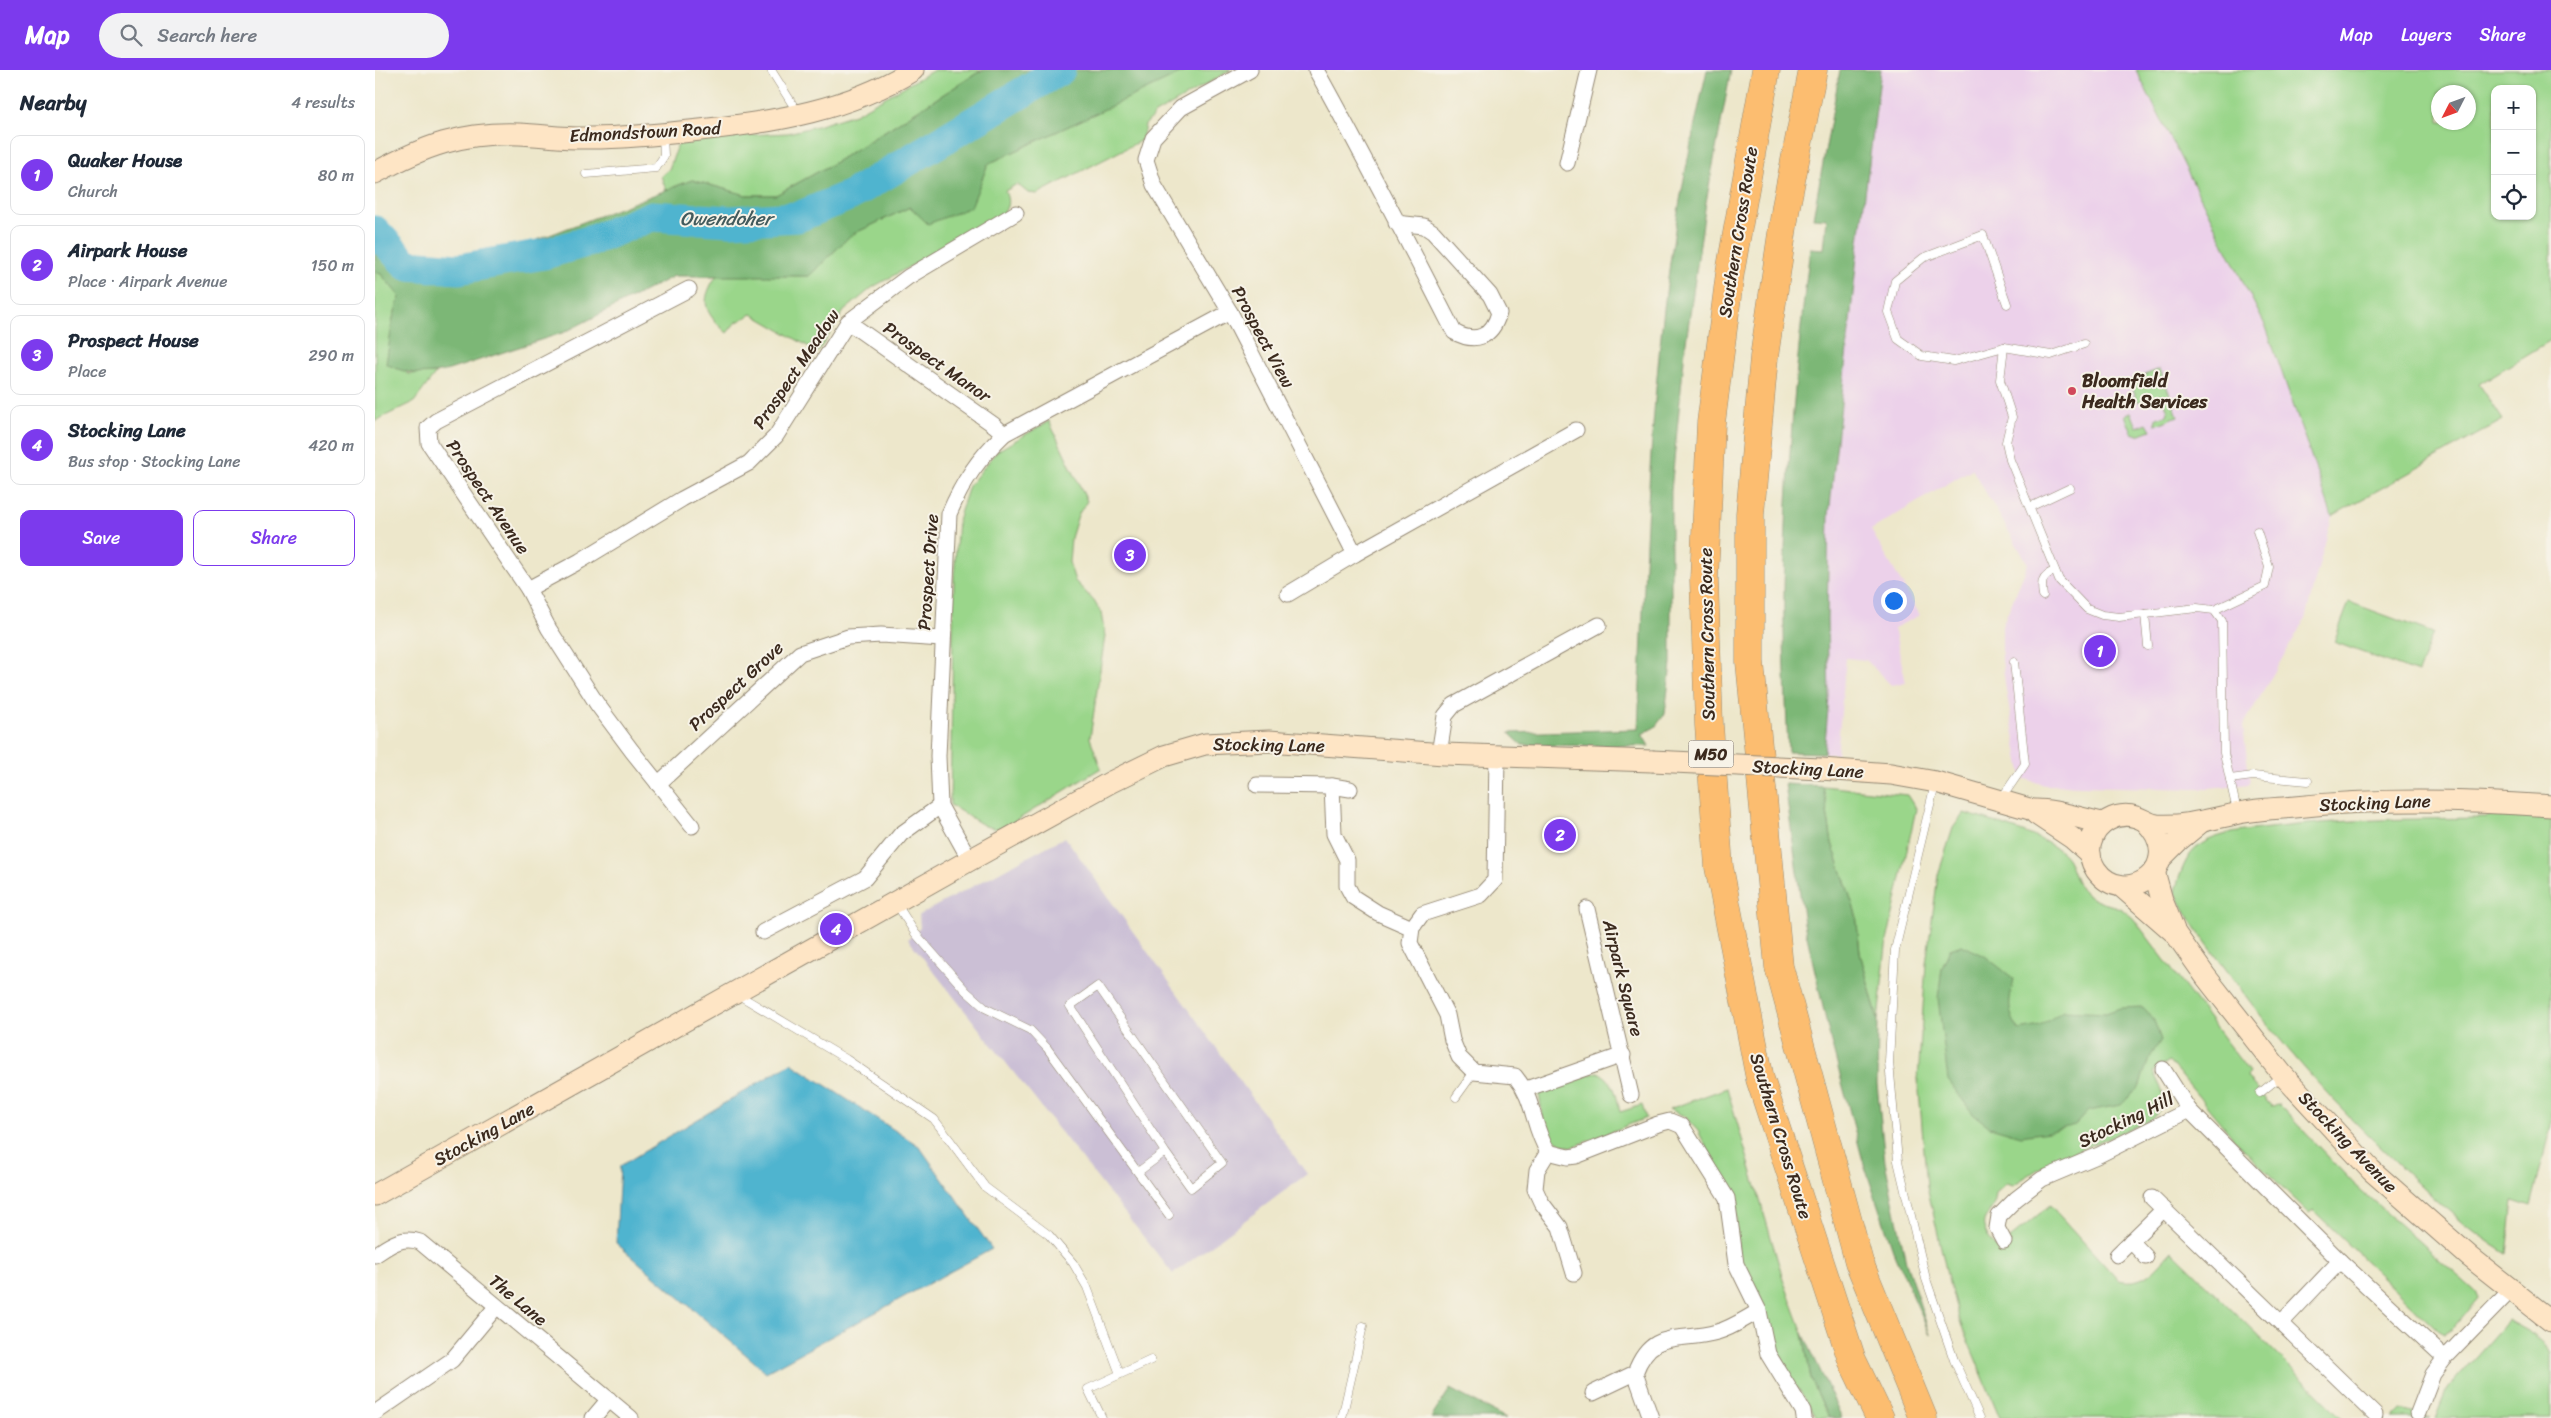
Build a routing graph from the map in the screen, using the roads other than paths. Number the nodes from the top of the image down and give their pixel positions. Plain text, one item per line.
1 (771, 70) edge
2 (913, 70) edge
3 (1250, 70) edge
4 (1316, 70) edge
5 (1589, 70) edge
6 (1766, 70) edge
7 (1813, 70) edge
8 (799, 115) junction
9 (663, 134) junction
10 (1567, 163) dead end
11 (375, 173) edge
12 (586, 174) dead end
13 (1016, 213) dead end
14 (1396, 222) junction
15 (689, 289) dead end
16 (2007, 304) dead end
17 (1230, 312) junction
18 (848, 322) junction
19 (2084, 344) dead end
20 (2004, 346) junction
21 (1576, 430) dead end
22 (1004, 434) junction
23 (2070, 488) dead end
24 (2030, 507) junction
25 (2257, 531) dead end
26 (1355, 554) junction
27 (2055, 571) junction
28 (528, 589) junction
29 (1288, 594) dead end
30 (2043, 596) dead end
31 (2214, 610) junction
32 (2145, 614) junction
33 (1599, 625) dead end
34 (942, 639) junction
35 (2148, 646) dead end
36 (2014, 662) dead end
37 (1439, 754) junction
38 (1497, 756) junction
39 (2230, 779) junction
40 (2308, 781) dead end
41 (1935, 782) junction
42 (658, 784) junction
43 (1257, 784) dead end
44 (1332, 786) junction
45 (1350, 789) dead end
46 (1999, 801) junction
47 (940, 806) junction
48 (2551, 806) edge
49 (2033, 810) junction
50 (2237, 813) junction
51 (2145, 821) junction
52 (2201, 822) junction
53 (2103, 823) junction
54 (692, 826) dead end
55 (2090, 854) junction
56 (970, 860) junction
57 (2157, 865) junction
58 (2121, 886) junction
59 (896, 903) junction
60 (1587, 909) dead end
61 (1412, 928) junction
62 (763, 932) dead end
63 (2175, 933) junction
64 (736, 993) junction
65 (1623, 1055) junction
66 (2163, 1069) dead end
67 (1474, 1072) junction
68 (2282, 1074) junction
69 (1526, 1089) junction
70 (2260, 1092) dead end
71 (1631, 1095) dead end
72 (1456, 1097) dead end
73 (2189, 1110) junction
74 (1165, 1152) junction
75 (1548, 1152) junction
76 (1137, 1172) junction
77 (375, 1195) edge
78 (2152, 1198) dead end
79 (2164, 1210) junction
80 (1169, 1216) dead end
81 (2004, 1241) dead end
82 (2131, 1241) junction
83 (2117, 1255) dead end
84 (375, 1256) edge
85 (2146, 1257) dead end
86 (2340, 1261) junction
87 (1574, 1273) dead end
88 (2511, 1290) junction
89 (496, 1307) junction
90 (1759, 1310) junction
91 (2551, 1321) edge
92 (2281, 1323) junction
93 (1363, 1326) dead end
94 (2445, 1358) junction
95 (1151, 1360) dead end
96 (1635, 1373) junction
97 (1120, 1374) junction
98 (1593, 1393) dead end
99 (609, 1399) junction
100 (375, 1413) edge
101 (2418, 1413) dead end
102 (2375, 1414) dead end
103 (593, 1418) edge
104 (631, 1418) edge
105 (1102, 1418) edge
106 (1342, 1418) edge
107 (1651, 1418) edge
108 (1804, 1418) edge
109 (1880, 1418) edge
110 (1923, 1418) edge
111 (1980, 1418) edge

1 - 8 lane
2 - 8 main road, Edmondstown Road
3 - 17 street, Prospect View
4 - 14 street
5 - 10 street
6 - 109 highway, Southern Cross Route / M50
7 - 110 highway, M50
8 - 9 main road, Edmondstown Road
9 - 11 main road, Edmondstown Road
9 - 12 lane
13 - 18 street, Prospect Meadow
14 - 14 street
15 - 28 street, Prospect Avenue
16 - 20 lane
17 - 22 street, Prospect Drive
17 - 26 street, Prospect View
18 - 22 street, Prospect Manor
18 - 28 street, Prospect Meadow
19 - 20 lane
20 - 24 lane
21 - 26 street
22 - 34 street, Prospect Drive
23 - 24 lane
24 - 27 lane
25 - 31 lane
26 - 29 street
27 - 30 lane
27 - 32 lane
28 - 42 street, Prospect Avenue
31 - 32 lane
31 - 39 lane
32 - 35 lane
33 - 37 street
34 - 42 street, Prospect Grove
34 - 47 street, Prospect Drive
36 - 46 lane
37 - 38 main road, Stocking Lane
37 - 56 main road, Stocking Lane
38 - 41 main road, Stocking Lane, bridge
38 - 61 street
39 - 40 lane
39 - 50 lane
41 - 46 main road, Stocking Lane
41 - 111 lane
42 - 54 street, Prospect Avenue
43 - 44 street
44 - 45 street
44 - 61 street
46 - 49 main road, Stocking Lane
47 - 56 street, Prospect Drive
47 - 62 street
48 - 50 main road, Stocking Lane
49 - 53 main road, Stocking Lane
49 - 55 main road, Stocking Lane
50 - 52 main road, Stocking Lane
51 - 52 main road, Stocking Lane
51 - 53 main road, Stocking Lane
51 - 57 main road
52 - 57 main road, Stocking Lane
53 - 55 main road
55 - 58 main road, Stocking Lane
56 - 59 main road, Stocking Lane
57 - 58 main road, Stocking Lane
57 - 63 main road, Stocking Avenue
58 - 63 main road, Stocking Avenue
59 - 64 main road, Stocking Lane
59 - 76 lane
60 - 65 street, Airpark Square
61 - 67 street
63 - 68 main road, Stocking Avenue
64 - 77 main road, Stocking Lane
64 - 97 lane
65 - 69 street, Airpark Square
65 - 71 street, Airpark Square
66 - 73 street
67 - 69 street
67 - 72 lane
68 - 70 lane
68 - 88 main road, Stocking Avenue
69 - 75 street
73 - 81 street, Stocking Hill
73 - 86 street, Stocking Hill
74 - 74 lane
74 - 76 lane
75 - 87 street
75 - 90 street
76 - 80 lane
78 - 79 street
79 - 82 street
79 - 92 street
82 - 83 street
82 - 85 street
84 - 89 street, The Lane
86 - 92 street
86 - 94 street, Stocking Hill
88 - 91 main road, Stocking Avenue
88 - 94 street
89 - 99 street, The Lane
89 - 100 street
90 - 96 street
90 - 108 street
92 - 102 street
93 - 106 lane
94 - 101 street
95 - 97 lane
96 - 98 street
96 - 107 street
97 - 105 lane
99 - 103 street
99 - 104 street, The Lane

